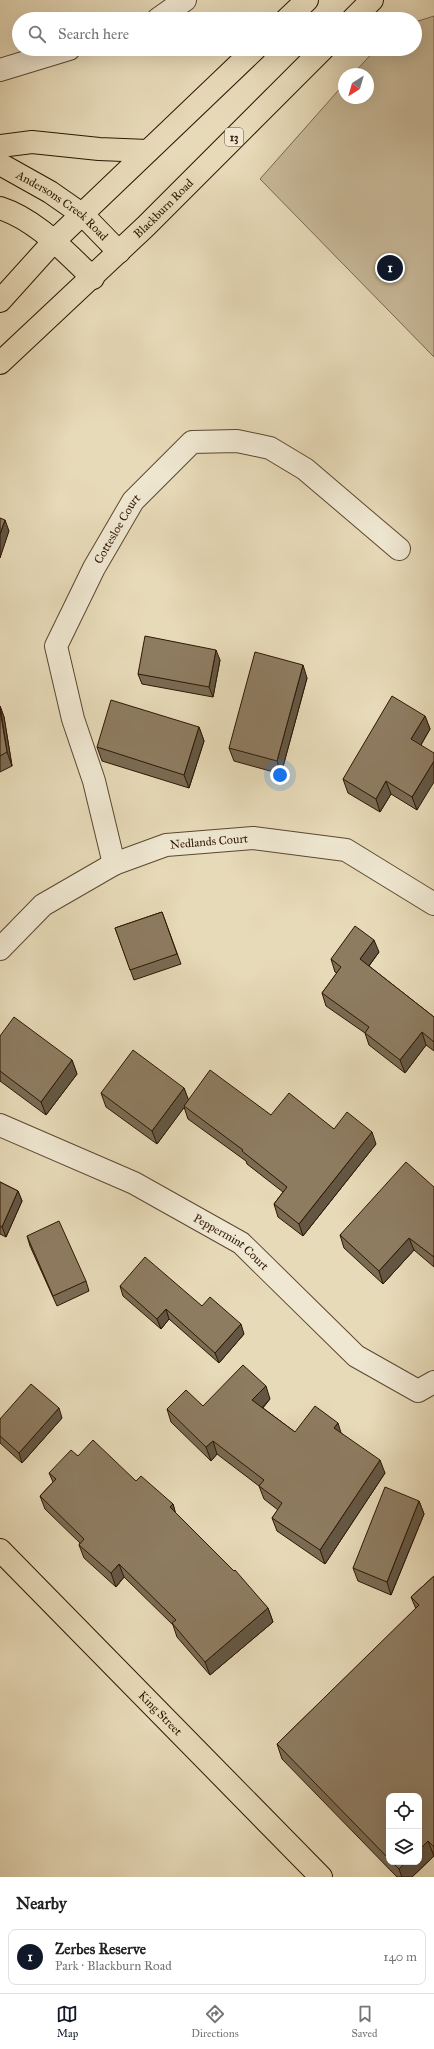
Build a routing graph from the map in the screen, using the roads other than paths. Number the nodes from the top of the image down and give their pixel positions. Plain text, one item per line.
1 (185, 0) edge
2 (306, 0) edge
3 (372, 0) edge
4 (168, 12) edge
5 (293, 12) edge
6 (360, 12) edge
7 (46, 56) edge
8 (248, 56) edge
9 (315, 56) edge
10 (0, 70) edge
11 (0, 146) edge
12 (148, 151) junction
13 (0, 164) edge
14 (0, 208) edge
15 (83, 215) junction
16 (54, 241) junction
17 (119, 252) junction
18 (93, 278) junction
19 (0, 301) edge
20 (0, 363) edge
21 (399, 549) dead end
22 (114, 864) junction
23 (434, 904) edge
24 (0, 949) edge
25 (0, 1125) edge
26 (434, 1382) edge
27 (0, 1550) edge
28 (321, 1877) edge

1 - 4 street
2 - 5 main road
3 - 6 main road
7 - 10 street
8 - 12 main road
9 - 17 main road, Blackburn Road / 13
11 - 12 main road
12 - 15 main road
13 - 15 main road, Andersons Creek Road
14 - 16 main road
15 - 16 main road
15 - 17 main road, Andersons Creek Road
16 - 18 main road
16 - 19 main road
17 - 18 main road, Blackburn Road
18 - 20 main road, Blackburn Road
21 - 22 street, Cottesloe Court
22 - 23 street, Nedlands Court
22 - 24 street, Nedlands Court
25 - 26 street, Peppermint Court
27 - 28 main road, King Street

